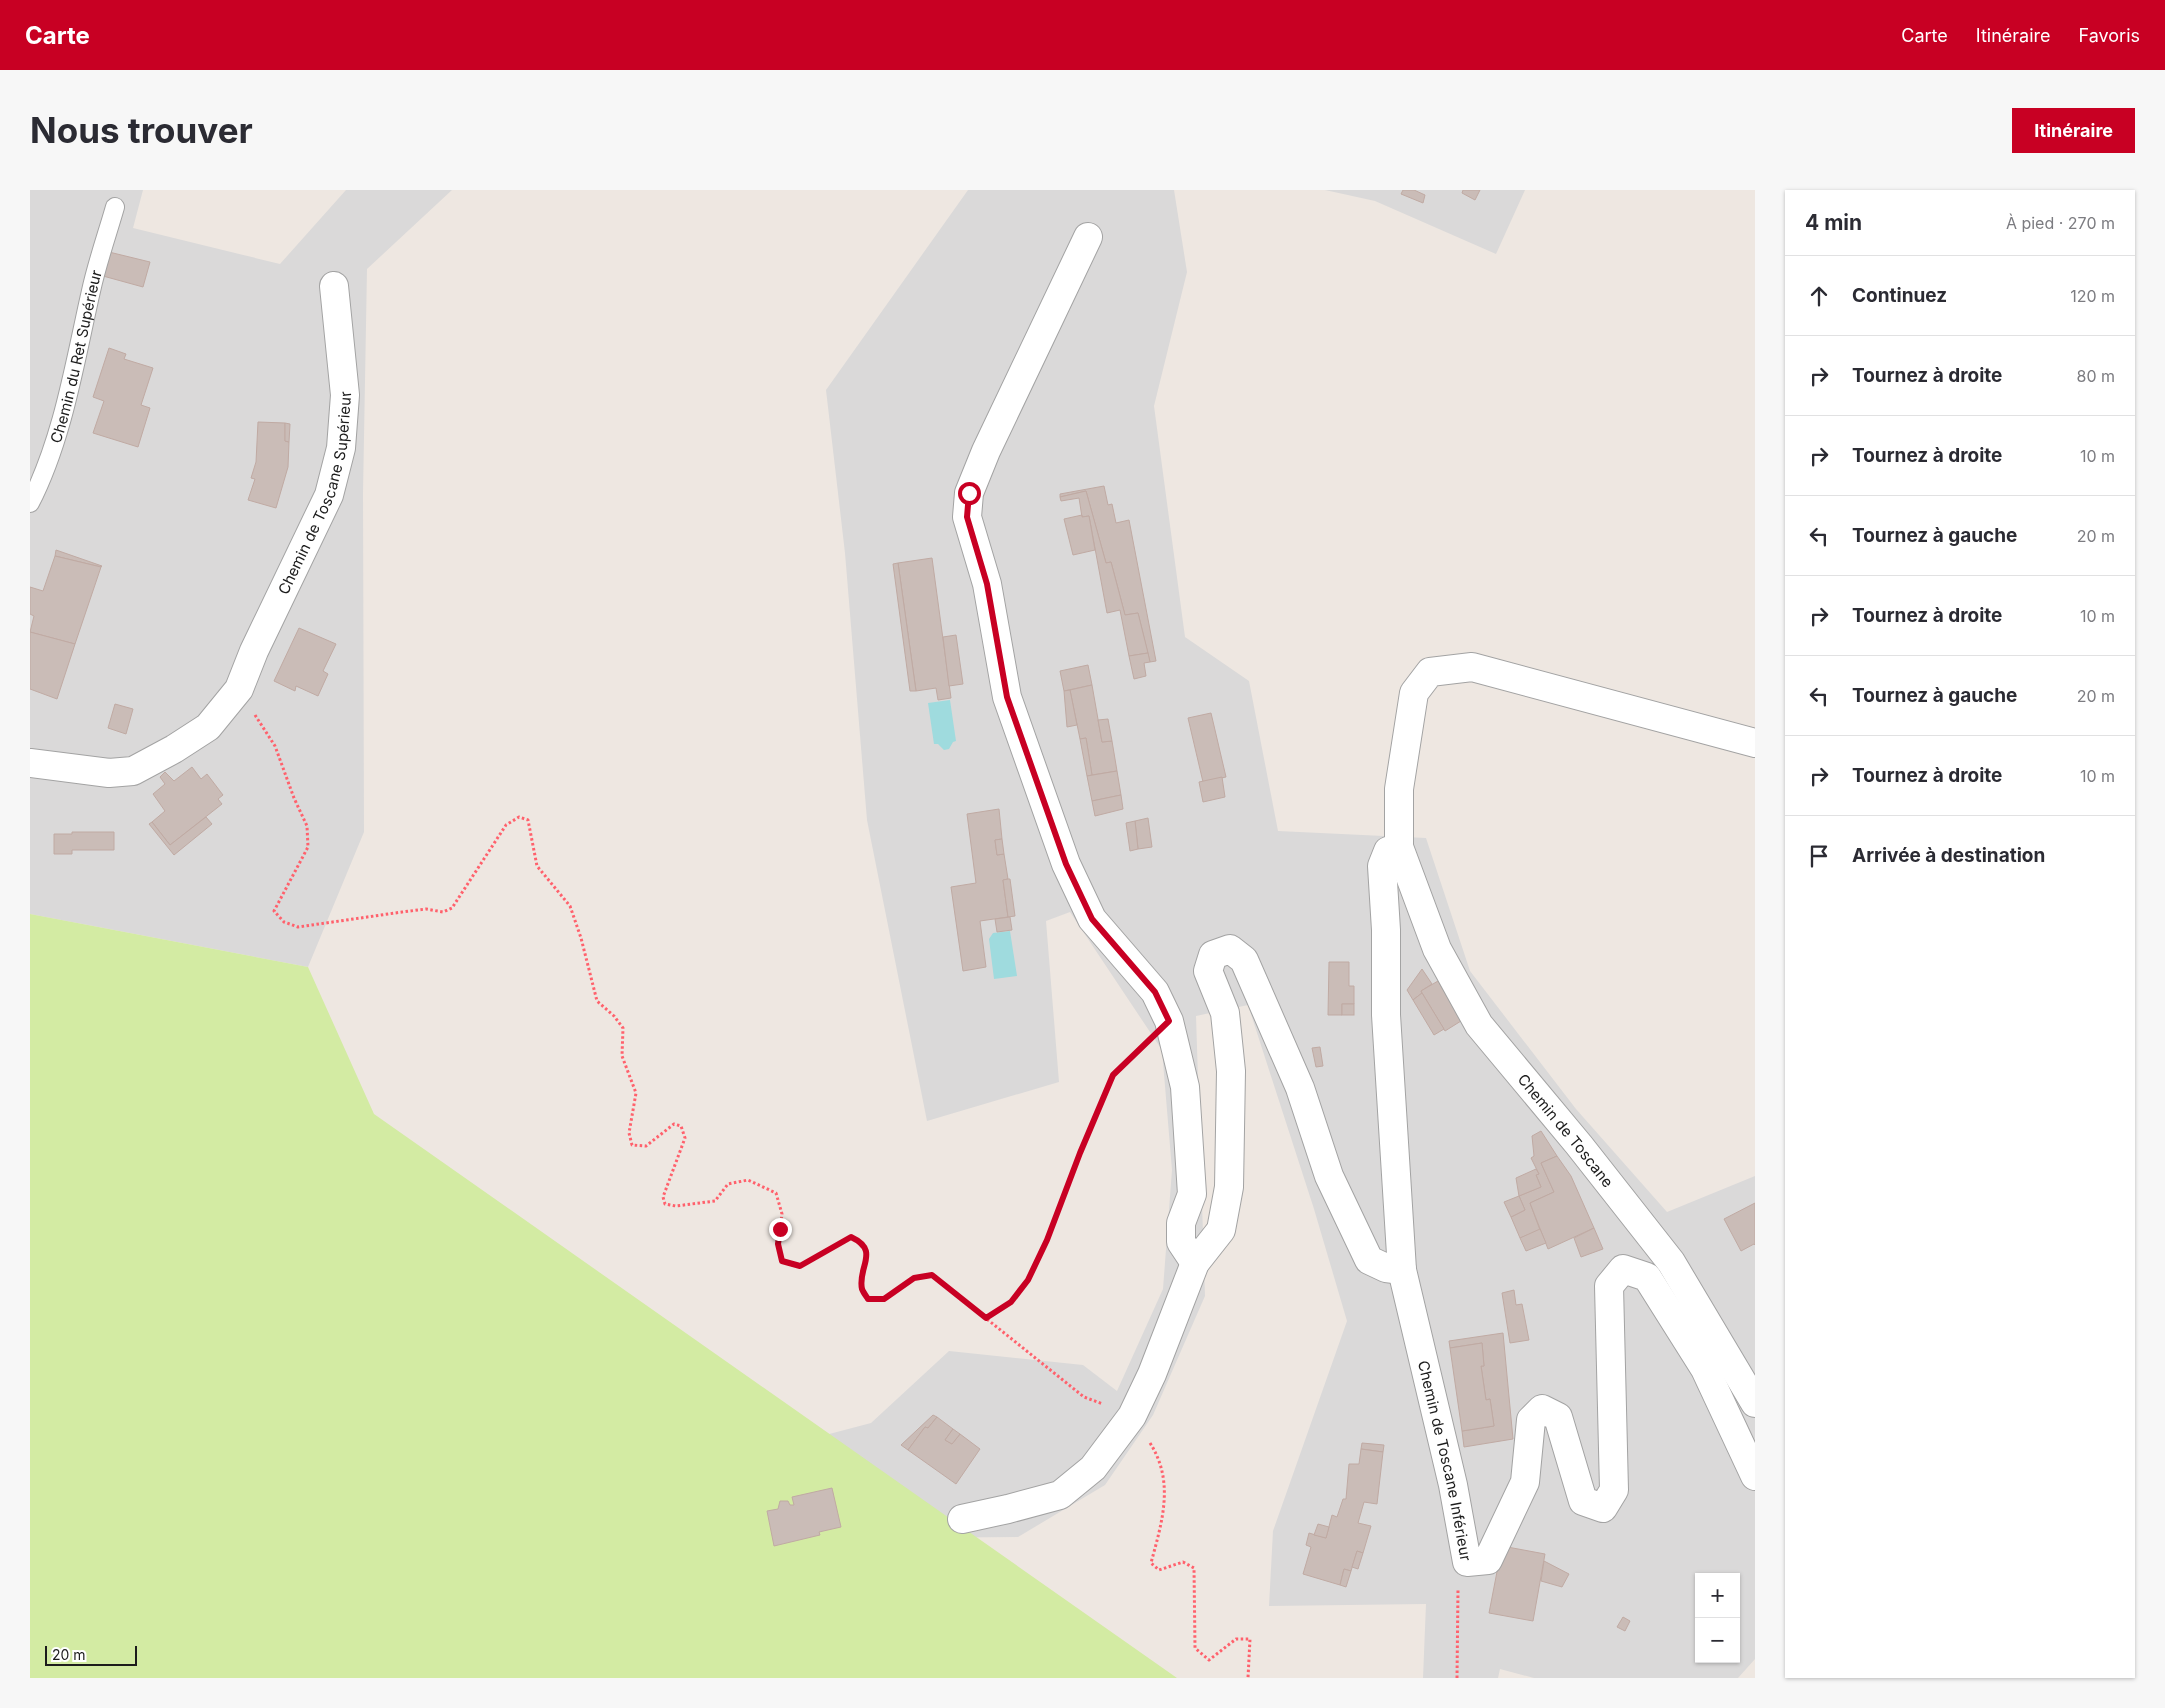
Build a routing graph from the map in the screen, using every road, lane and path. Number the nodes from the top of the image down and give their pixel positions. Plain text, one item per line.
1 (115, 207) dead end
2 (1088, 237) dead end
3 (334, 286) dead end
4 (30, 503) edge
5 (239, 689) junction
6 (1755, 743) edge
7 (30, 763) edge
8 (1399, 847) junction
9 (1169, 1021) junction
10 (1194, 1263) junction
11 (1402, 1270) junction
12 (986, 1318) junction
13 (1755, 1403) edge
14 (1132, 1416) junction
15 (1755, 1476) edge
16 (962, 1519) dead end
17 (1467, 1562) junction
18 (1248, 1678) edge
19 (1457, 1678) edge

1 - 4 lane, Chemin du Ret Supérieur
2 - 9 street
3 - 5 street, Chemin de Toscane Supérieur
5 - 7 street, Chemin de Toscane Supérieur
5 - 12 path
6 - 8 street, Chemin de Toscane
8 - 11 street, Chemin de Toscane Inférieur
8 - 13 street, Chemin de Toscane
9 - 10 street
9 - 12 path
10 - 11 street
10 - 14 street
11 - 17 street, Chemin de Toscane Inférieur
12 - 14 path
14 - 16 street
14 - 18 path
15 - 17 street, Chemin de Toscane Inférieur
17 - 19 path

